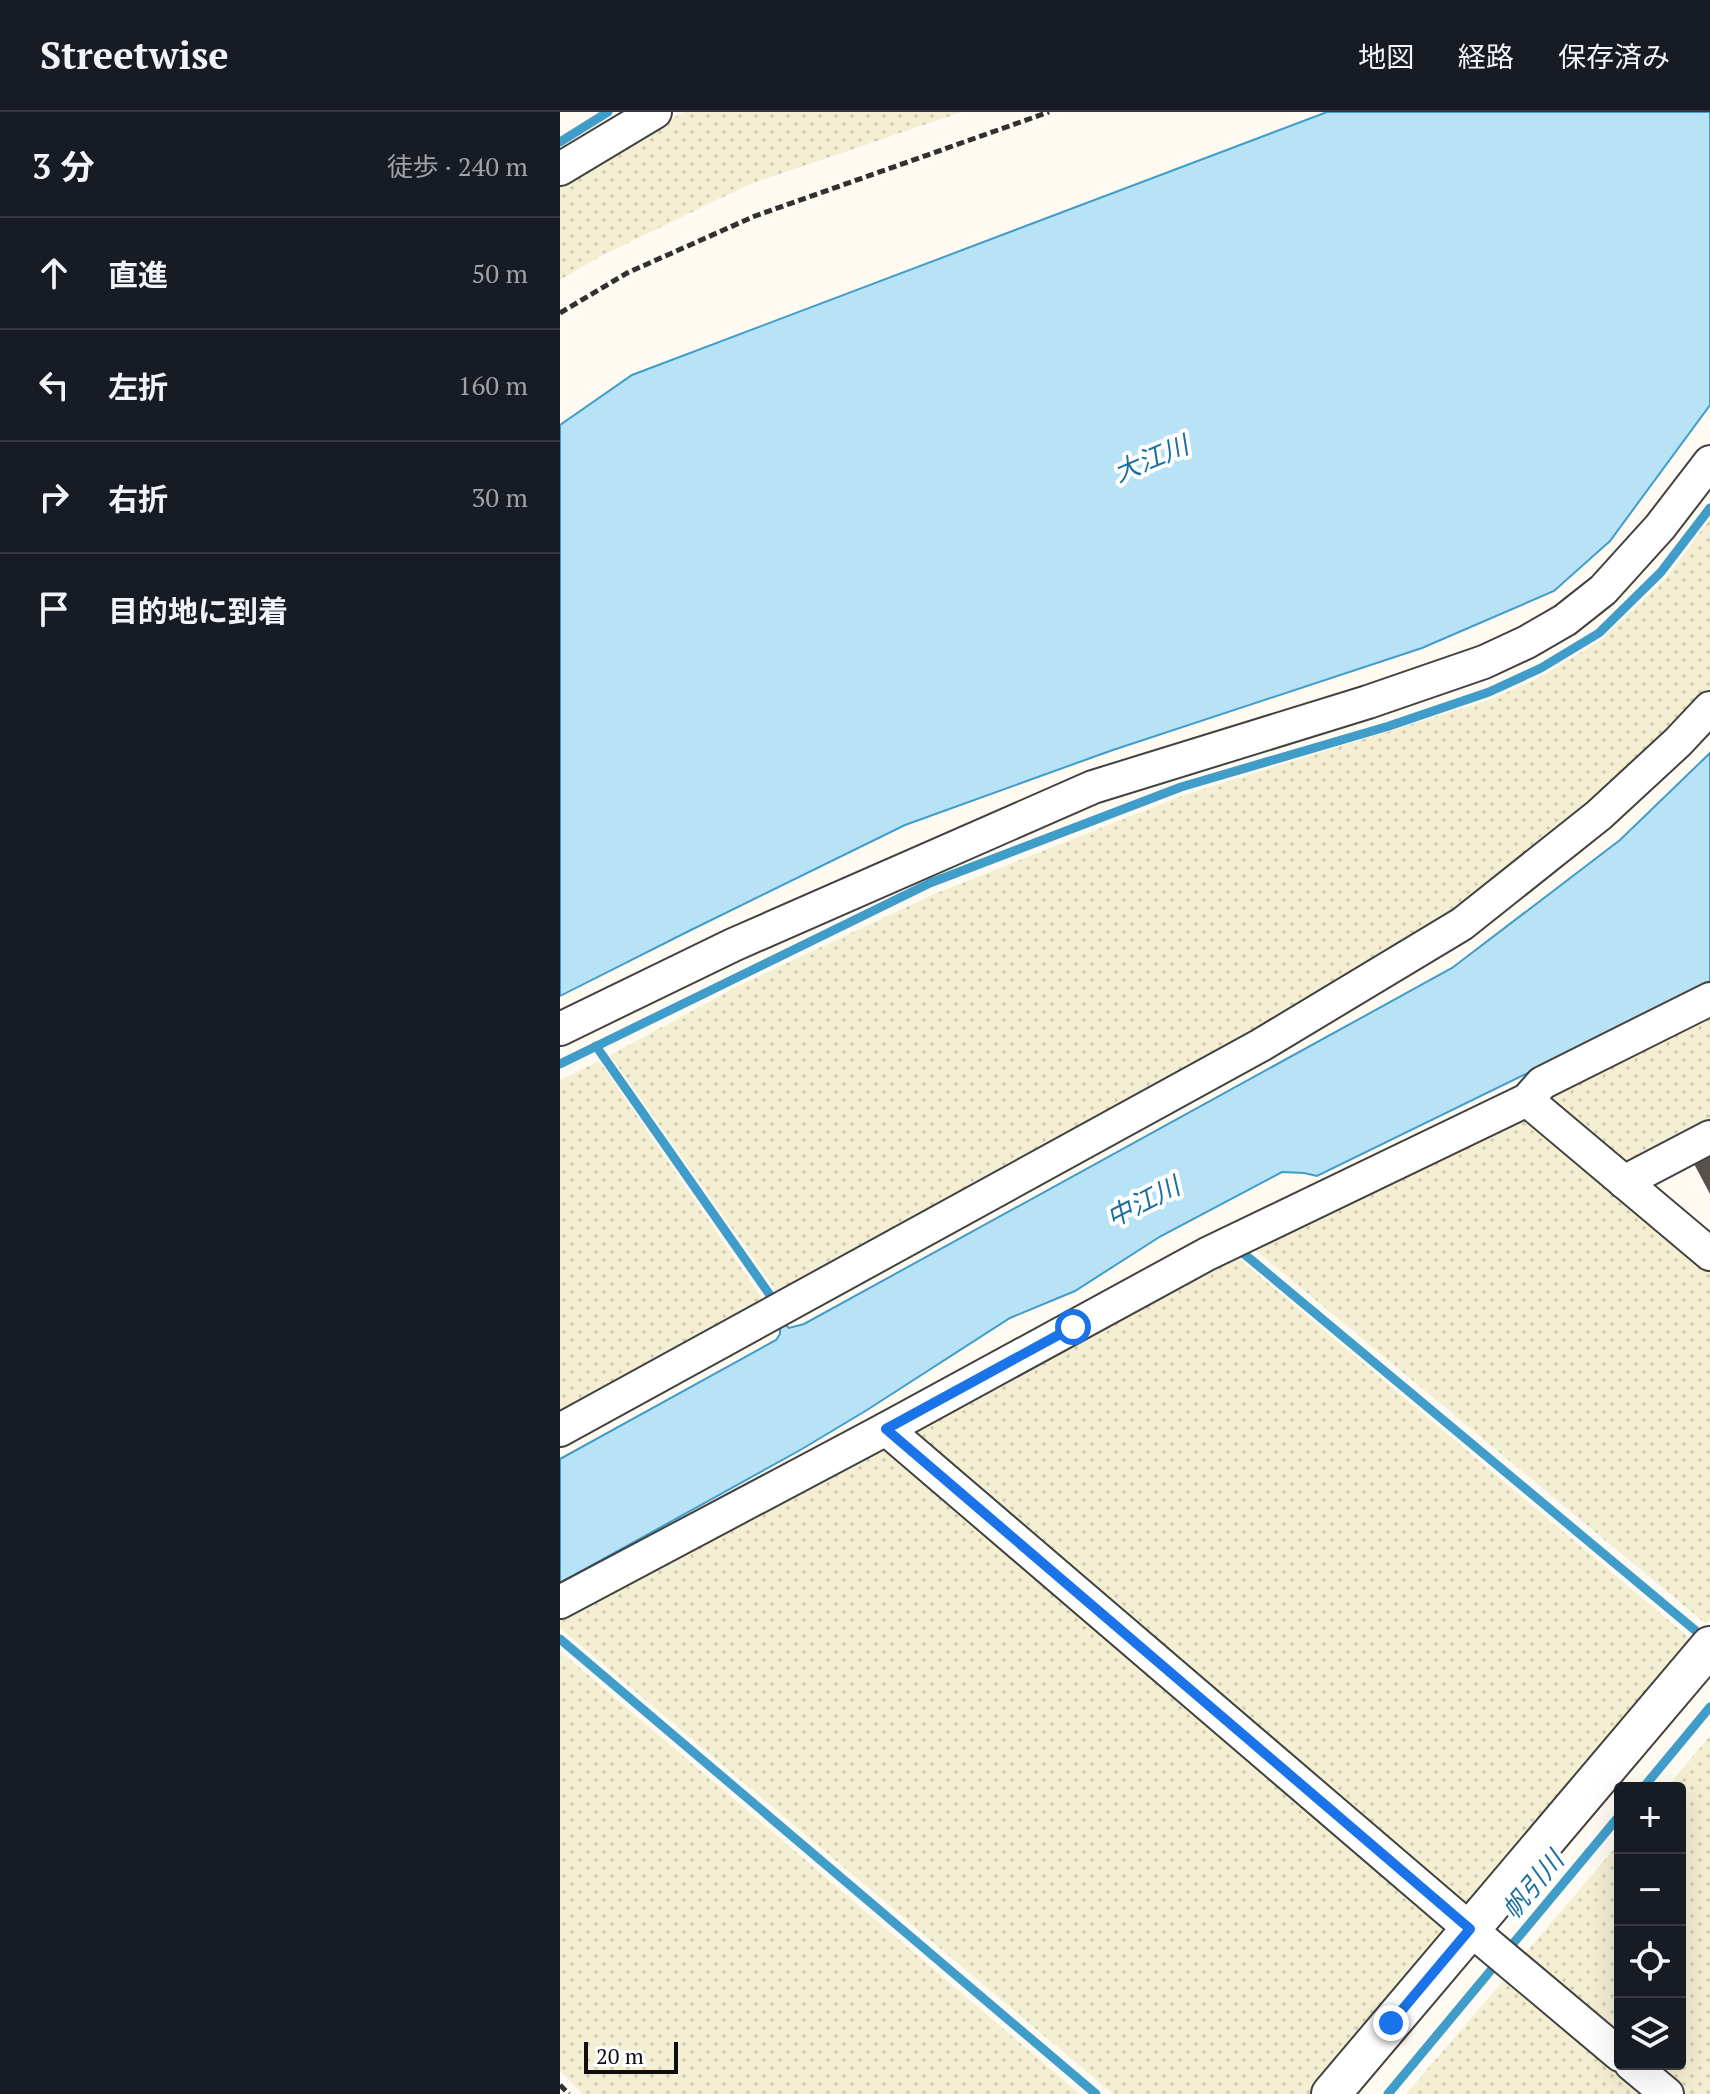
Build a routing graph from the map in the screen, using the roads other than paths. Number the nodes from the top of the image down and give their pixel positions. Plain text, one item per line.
1 (655, 112) edge
2 (560, 169) edge
3 (1710, 462) edge
4 (1710, 708) edge
5 (1710, 999) edge
6 (560, 1029) edge
7 (1527, 1100) junction
8 (1710, 1137) edge
9 (1624, 1182) junction
10 (1710, 1254) edge
11 (886, 1429) junction
12 (560, 1430) edge
13 (560, 1602) edge
14 (1710, 1646) edge
15 (1476, 1934) junction
16 (1614, 2050) edge
17 (1638, 2070) edge
18 (1331, 2094) edge
19 (1667, 2094) edge

1 - 2 street
3 - 6 street
4 - 12 street
5 - 7 street
7 - 9 street
7 - 11 street
8 - 9 street
9 - 10 street
11 - 13 street
11 - 15 street
14 - 15 street
15 - 16 street
15 - 18 street
17 - 19 street

